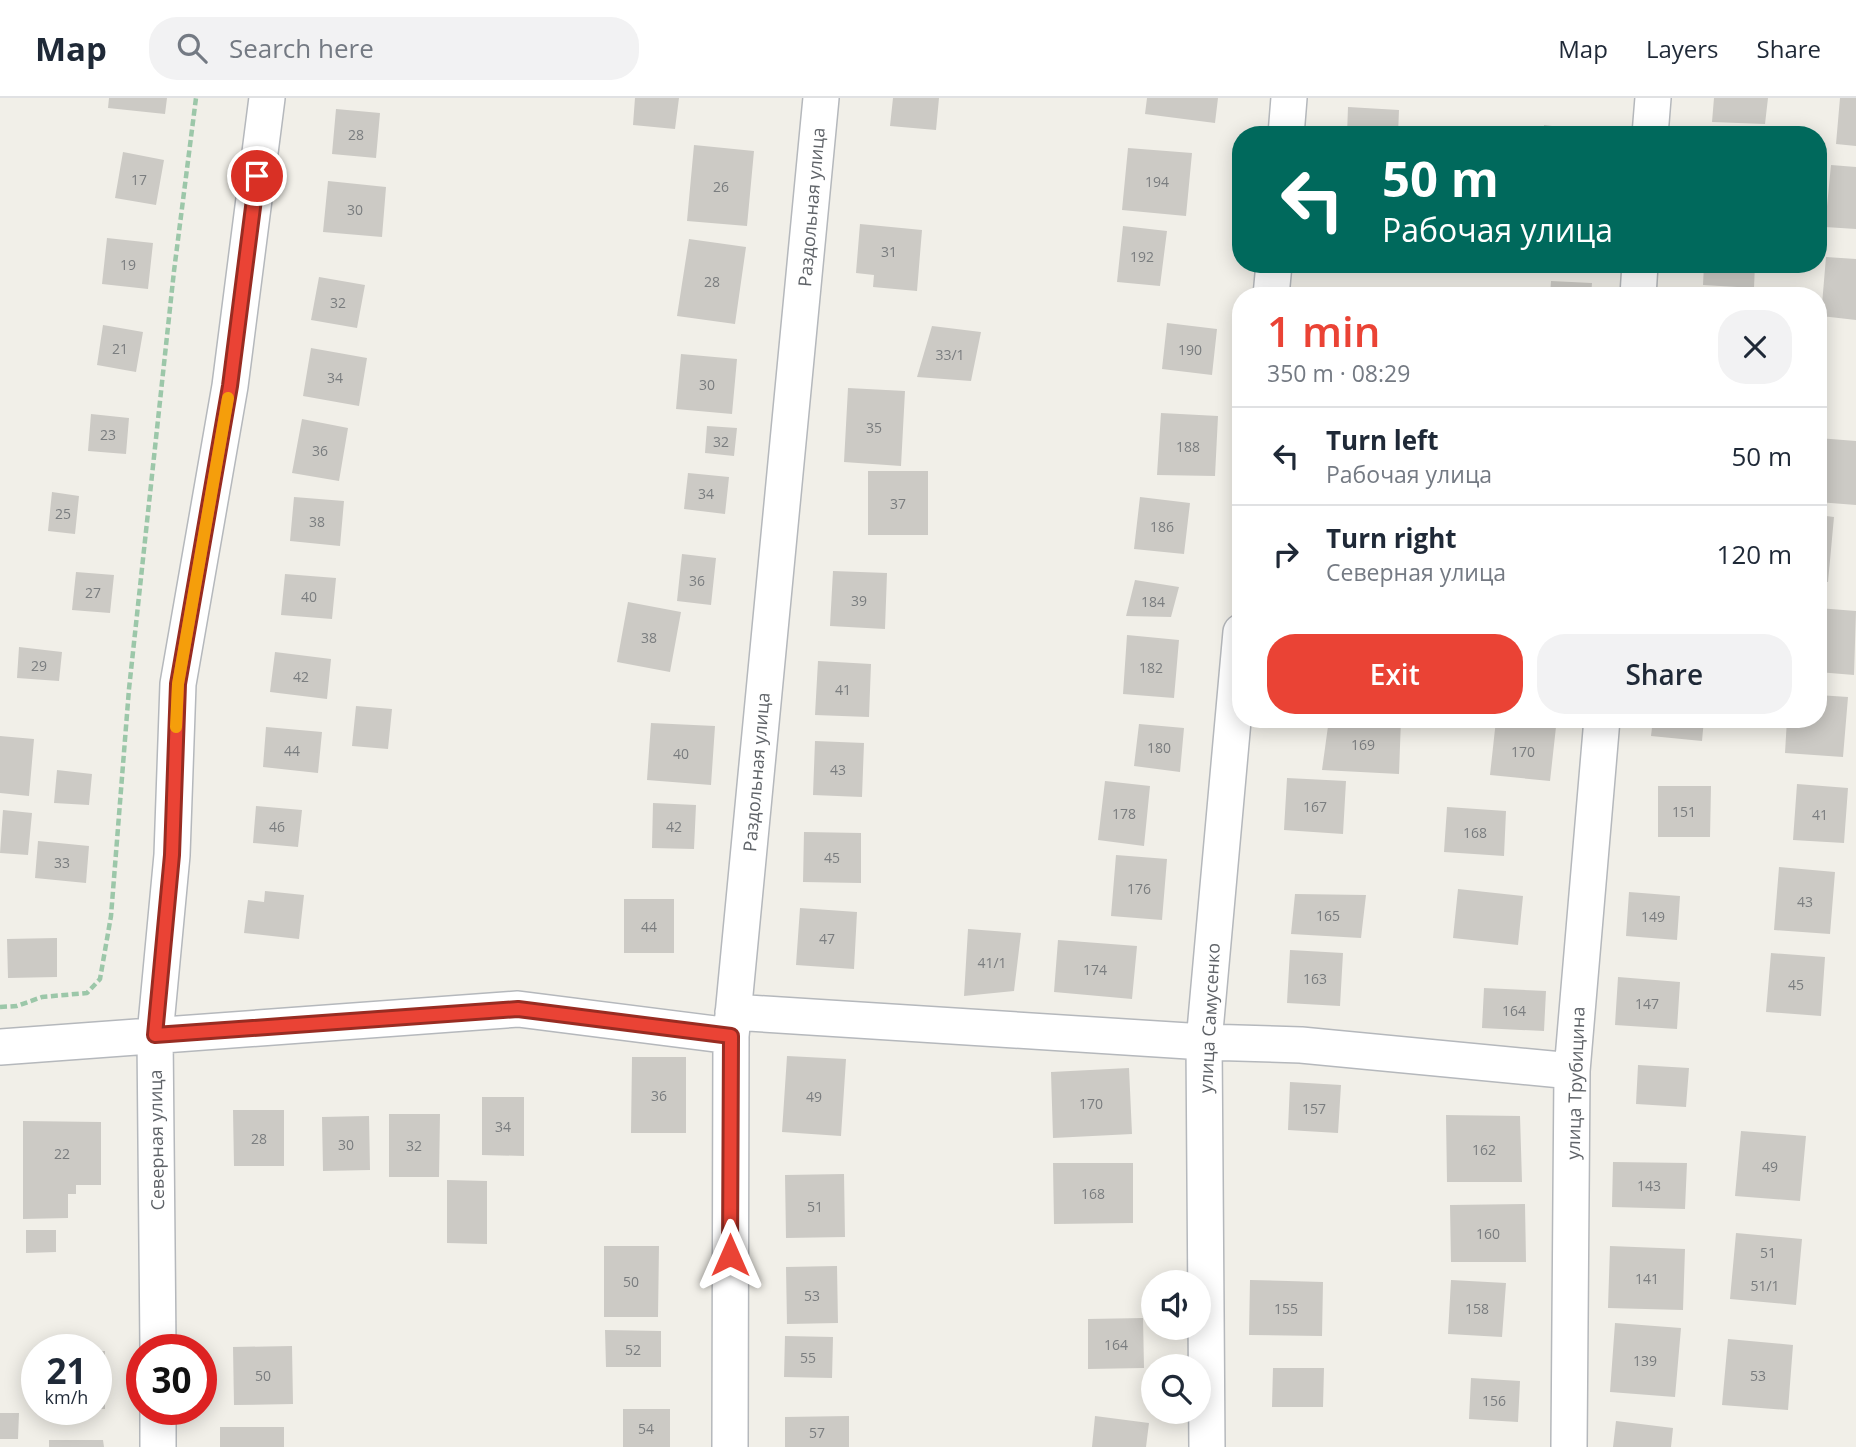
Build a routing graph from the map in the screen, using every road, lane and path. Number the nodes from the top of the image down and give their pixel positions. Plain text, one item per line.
1 (196, 98) edge
2 (267, 98) edge
3 (821, 98) edge
4 (1289, 98) edge
5 (1653, 98) edge
6 (1287, 126) edge
7 (1651, 126) edge
8 (1232, 728) edge
9 (1601, 728) edge
10 (0, 1007) edge
11 (732, 1024) junction
12 (155, 1035) junction
13 (1204, 1042) junction
14 (0, 1047) edge
15 (1572, 1071) junction
16 (158, 1334) edge
17 (158, 1425) edge
18 (159, 1447) edge
19 (730, 1447) edge
20 (1207, 1447) edge
21 (1569, 1447) edge

1 - 10 path
2 - 12 street, Северная улица
3 - 11 street, Раздольная улица
4 - 6 street
5 - 7 street
8 - 13 street, улица Самусенко
9 - 15 street, улица Трубицина
11 - 12 street
11 - 13 street
11 - 19 street, Раздольная улица
12 - 14 street
12 - 16 street, Северная улица
13 - 15 street
13 - 20 street, улица Самусенко
15 - 21 street, улица Трубицина
17 - 18 street

